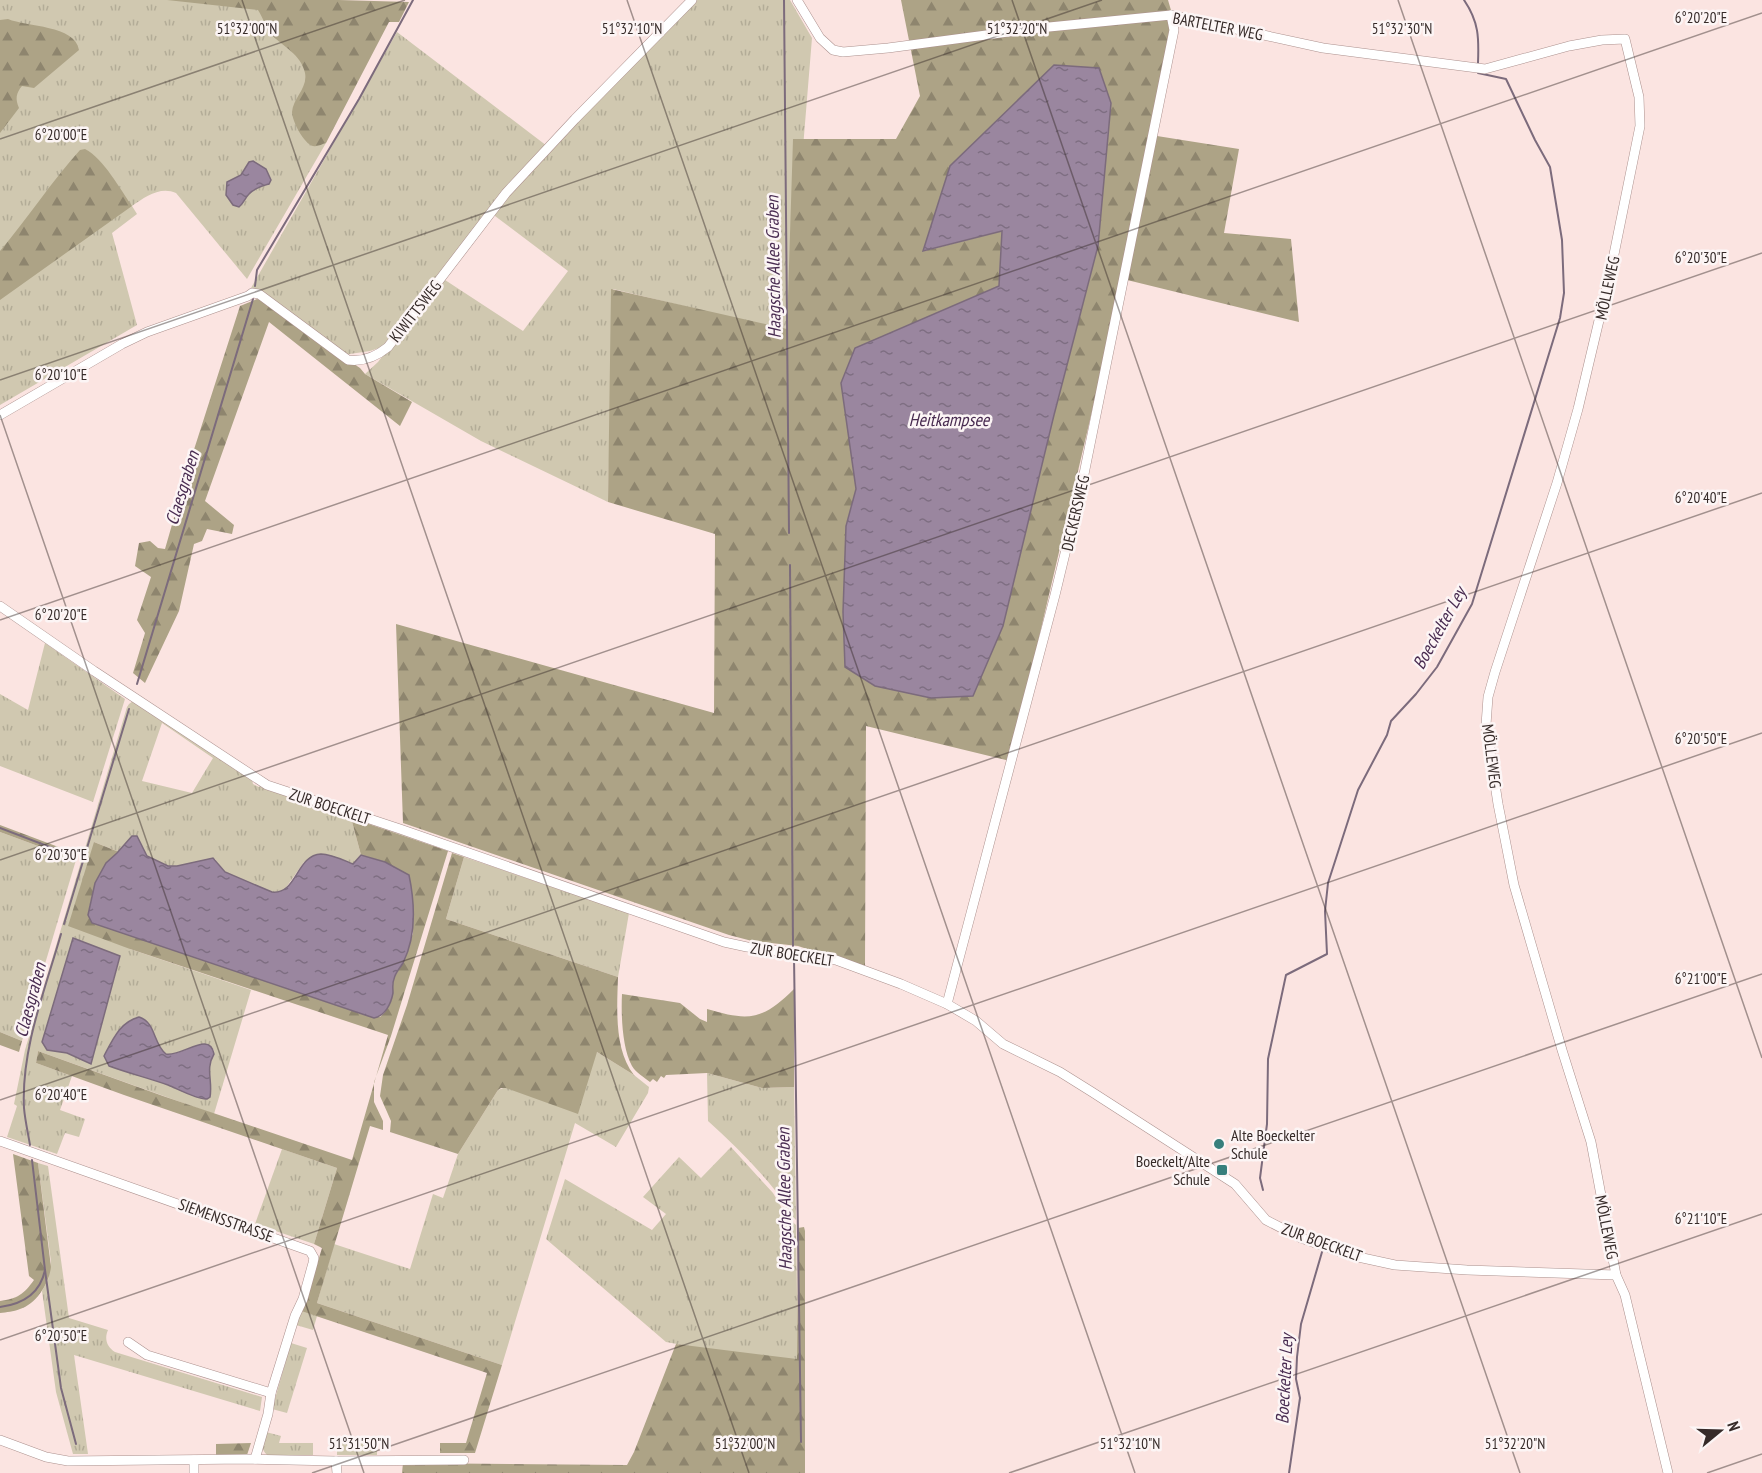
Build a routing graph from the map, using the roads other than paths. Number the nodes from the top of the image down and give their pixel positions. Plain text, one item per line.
1 (692, 0) edge
2 (796, 0) edge
3 (1171, 15) junction
4 (1625, 39) joint
5 (0, 415) edge
6 (0, 606) edge
7 (947, 1004) junction
8 (0, 1141) edge
9 (1616, 1275) junction
10 (128, 1342) dead end
11 (271, 1393) junction
12 (0, 1440) edge
13 (255, 1459) junction
14 (194, 1460) junction
15 (464, 1460) dead end
16 (336, 1461) junction
17 (194, 1473) edge
18 (337, 1473) edge
19 (1668, 1473) edge

1 - 5 street, KIWITTSWEG
2 - 3 street, BARTELTER WEG
3 - 4 street, BARTELTER WEG
3 - 7 street, DECKERSWEG
4 - 9 street, MÖLLEWEG
6 - 7 street, ZUR BOECKELT
7 - 9 street, ZUR BOECKELT
8 - 11 street, SIEMENSSTRASSE
9 - 19 street, MÖLLEWEG
10 - 11 street
11 - 13 street, SIEMENSSTRASSE
12 - 14 street
13 - 14 street
13 - 16 street
14 - 17 street
15 - 16 street
16 - 18 street

